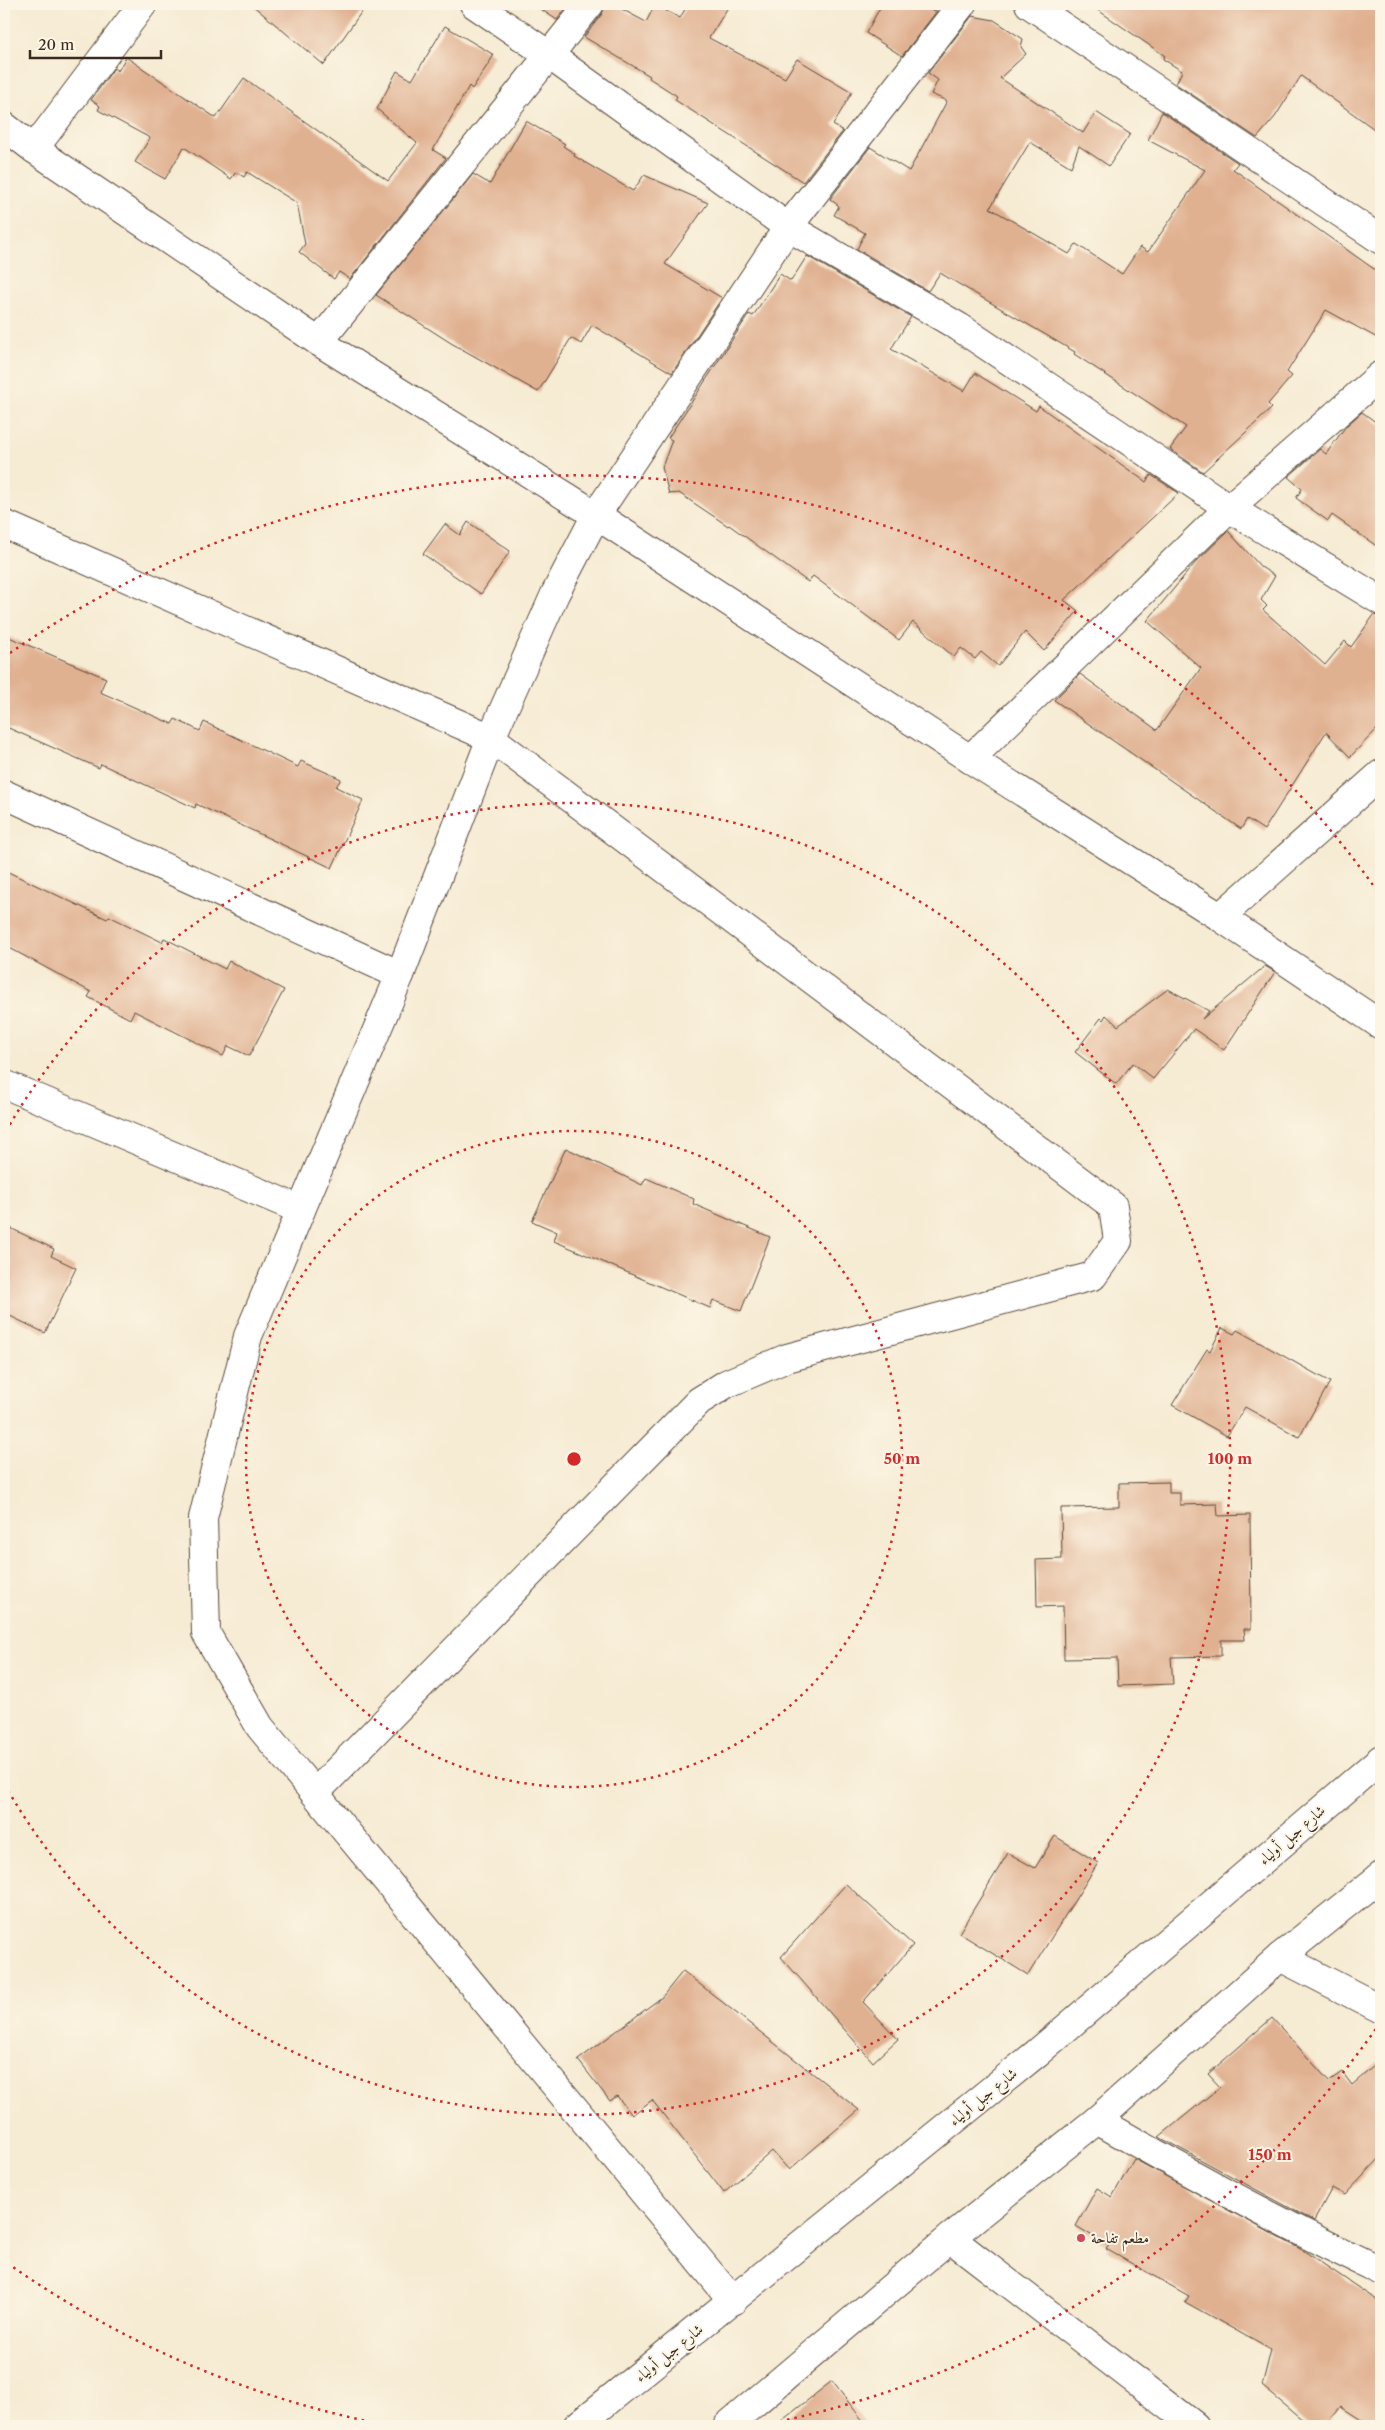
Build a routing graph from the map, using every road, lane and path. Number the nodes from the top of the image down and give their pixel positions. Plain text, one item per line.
1 (143, 4) edge
2 (474, 4) edge
3 (590, 4) edge
4 (962, 4) edge
5 (1029, 4) edge
6 (550, 55) junction
7 (4, 126) edge
8 (34, 149) junction
9 (788, 227) junction
10 (1381, 240) edge
11 (319, 342) junction
12 (1381, 375) edge
13 (1229, 508) junction
14 (596, 515) junction
15 (4, 524) edge
16 (1381, 601) edge
17 (491, 738) junction
18 (970, 759) junction
19 (1381, 774) edge
20 (4, 794) edge
21 (1220, 917) junction
22 (400, 975) junction
23 (1381, 1025) edge
24 (4, 1084) edge
25 (301, 1210) junction
26 (1381, 1759) edge
27 (315, 1793) junction
28 (1381, 1876) edge
29 (1280, 1957) junction
30 (1381, 2010) edge
31 (1097, 2120) junction
32 (950, 2238) junction
33 (1381, 2270) edge
34 (733, 2301) junction
35 (577, 2426) edge
36 (727, 2426) edge
37 (1195, 2426) edge

1 - 8 street
2 - 6 street
3 - 6 street
4 - 9 street
5 - 10 street
6 - 9 street
6 - 11 street
7 - 8 street
8 - 11 street
9 - 13 street
9 - 14 street
11 - 14 street
12 - 13 street
13 - 16 street
13 - 18 street
14 - 17 street
14 - 18 street
15 - 17 street
17 - 22 street
17 - 27 street
18 - 21 street
19 - 21 street
20 - 22 street
21 - 23 street
22 - 25 street
24 - 25 street
25 - 27 street
26 - 34 street, شارع جبل أولياء
27 - 34 street
28 - 29 street
29 - 30 street
29 - 31 street
31 - 32 street
31 - 33 street
32 - 36 street
32 - 37 street
34 - 35 street, شارع جبل أولياء

